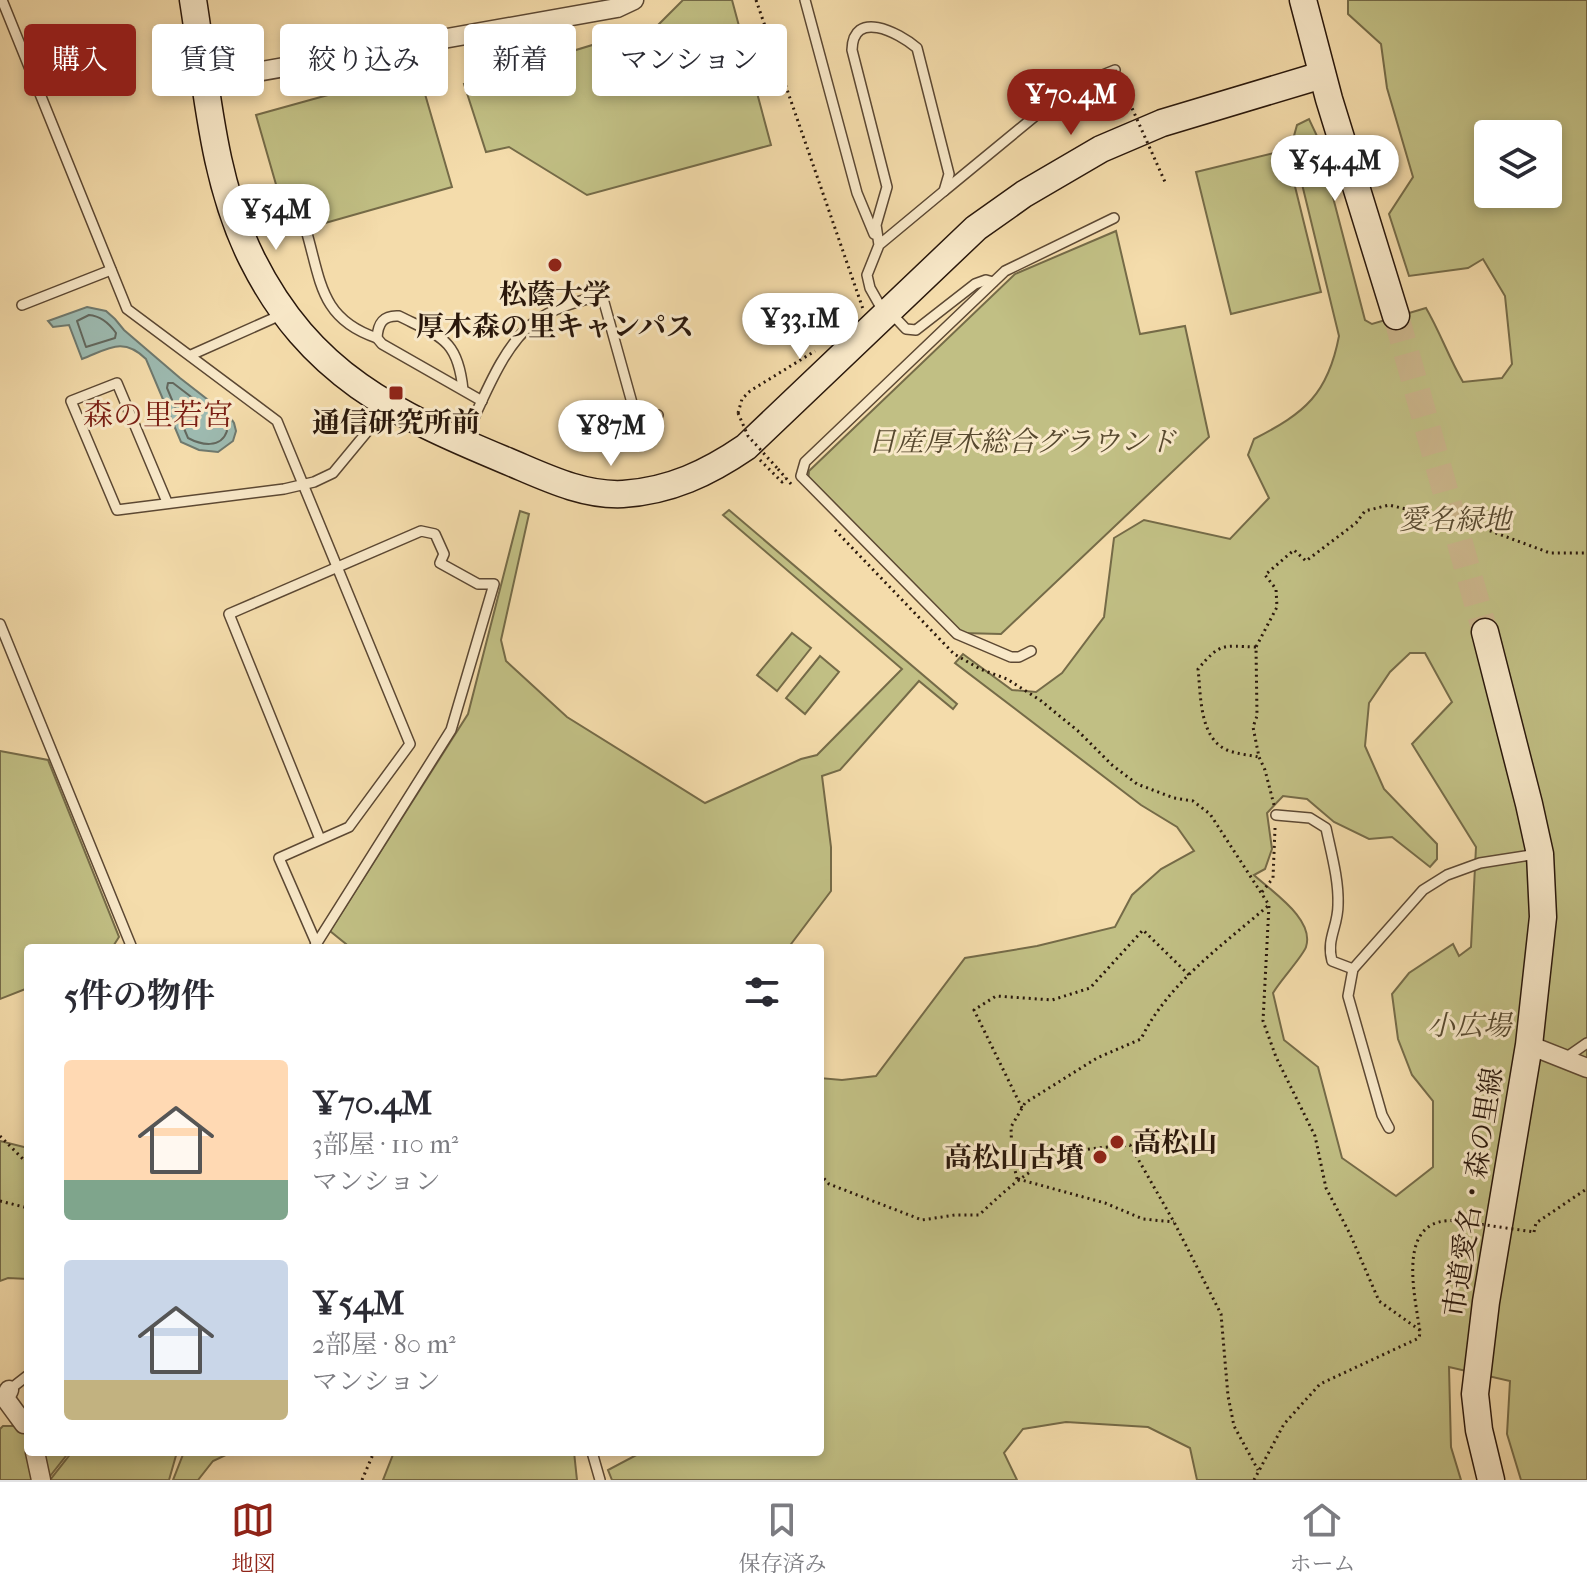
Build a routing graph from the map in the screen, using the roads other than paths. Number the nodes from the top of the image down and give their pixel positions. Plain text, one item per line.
1 (2, 0) edge
2 (193, 0) edge
3 (805, 0) edge
4 (1303, 0) edge
5 (622, 3) edge
6 (197, 24) edge
7 (264, 70) edge
8 (1115, 70) road end
9 (1322, 75) junction
10 (208, 96) edge
11 (944, 191) junction
12 (1114, 218) dead end
13 (306, 230) dead end
14 (879, 245) junction
15 (111, 270) junction
16 (993, 282) junction
17 (22, 305) dead end
18 (283, 310) junction
19 (879, 313) junction
20 (1396, 316) tunnel mouth
21 (377, 338) junction
22 (191, 355) junction
23 (463, 390) junction
24 (482, 401) junction
25 (385, 405) junction
26 (658, 415) dead end
27 (462, 442) junction
28 (305, 485) junction
29 (167, 502) junction
30 (337, 567) junction
31 (0, 624) edge
32 (1485, 632) tunnel mouth
33 (1031, 651) dead end
34 (1276, 815) road end
35 (320, 839) junction
36 (1540, 854) junction
37 (130, 944) edge
38 (314, 944) edge
39 (316, 944) edge
40 (1353, 969) junction
41 (1587, 1043) edge
42 (1529, 1045) junction
43 (1564, 1059) junction
44 (1587, 1068) edge
45 (1389, 1128) dead end
46 (24, 1378) edge
47 (9, 1390) joint
48 (24, 1424) edge
49 (36, 1456) edge
50 (593, 1456) edge
51 (41, 1480) edge
52 (600, 1480) edge
53 (1491, 1480) edge

1 - 15 lane
2 - 6 street
3 - 14 lane
4 - 9 street
5 - 7 street
8 - 11 lane
9 - 19 street
9 - 20 street
10 - 18 street
11 - 14 lane
11 - 14 lane
12 - 16 lane
13 - 21 lane
14 - 19 lane
15 - 17 lane
15 - 22 lane
16 - 19 lane
16 - 33 lane
18 - 22 lane
18 - 25 street
19 - 27 street
21 - 23 lane
21 - 23 lane
22 - 28 lane
23 - 24 lane
24 - 26 lane
24 - 27 lane
25 - 27 street
25 - 28 lane
28 - 29 lane
28 - 30 lane
29 - 29 lane
30 - 35 lane
30 - 35 lane
30 - 39 lane
31 - 37 lane
32 - 36 street, 市道愛名・森の里線
34 - 40 lane
35 - 38 lane
36 - 40 lane
36 - 42 street, 市道愛名・森の里線
40 - 45 lane
41 - 43 lane
42 - 43 street
42 - 53 street, 市道愛名・森の里線
43 - 44 street
46 - 47 lane
47 - 48 street
49 - 51 street
50 - 52 lane

